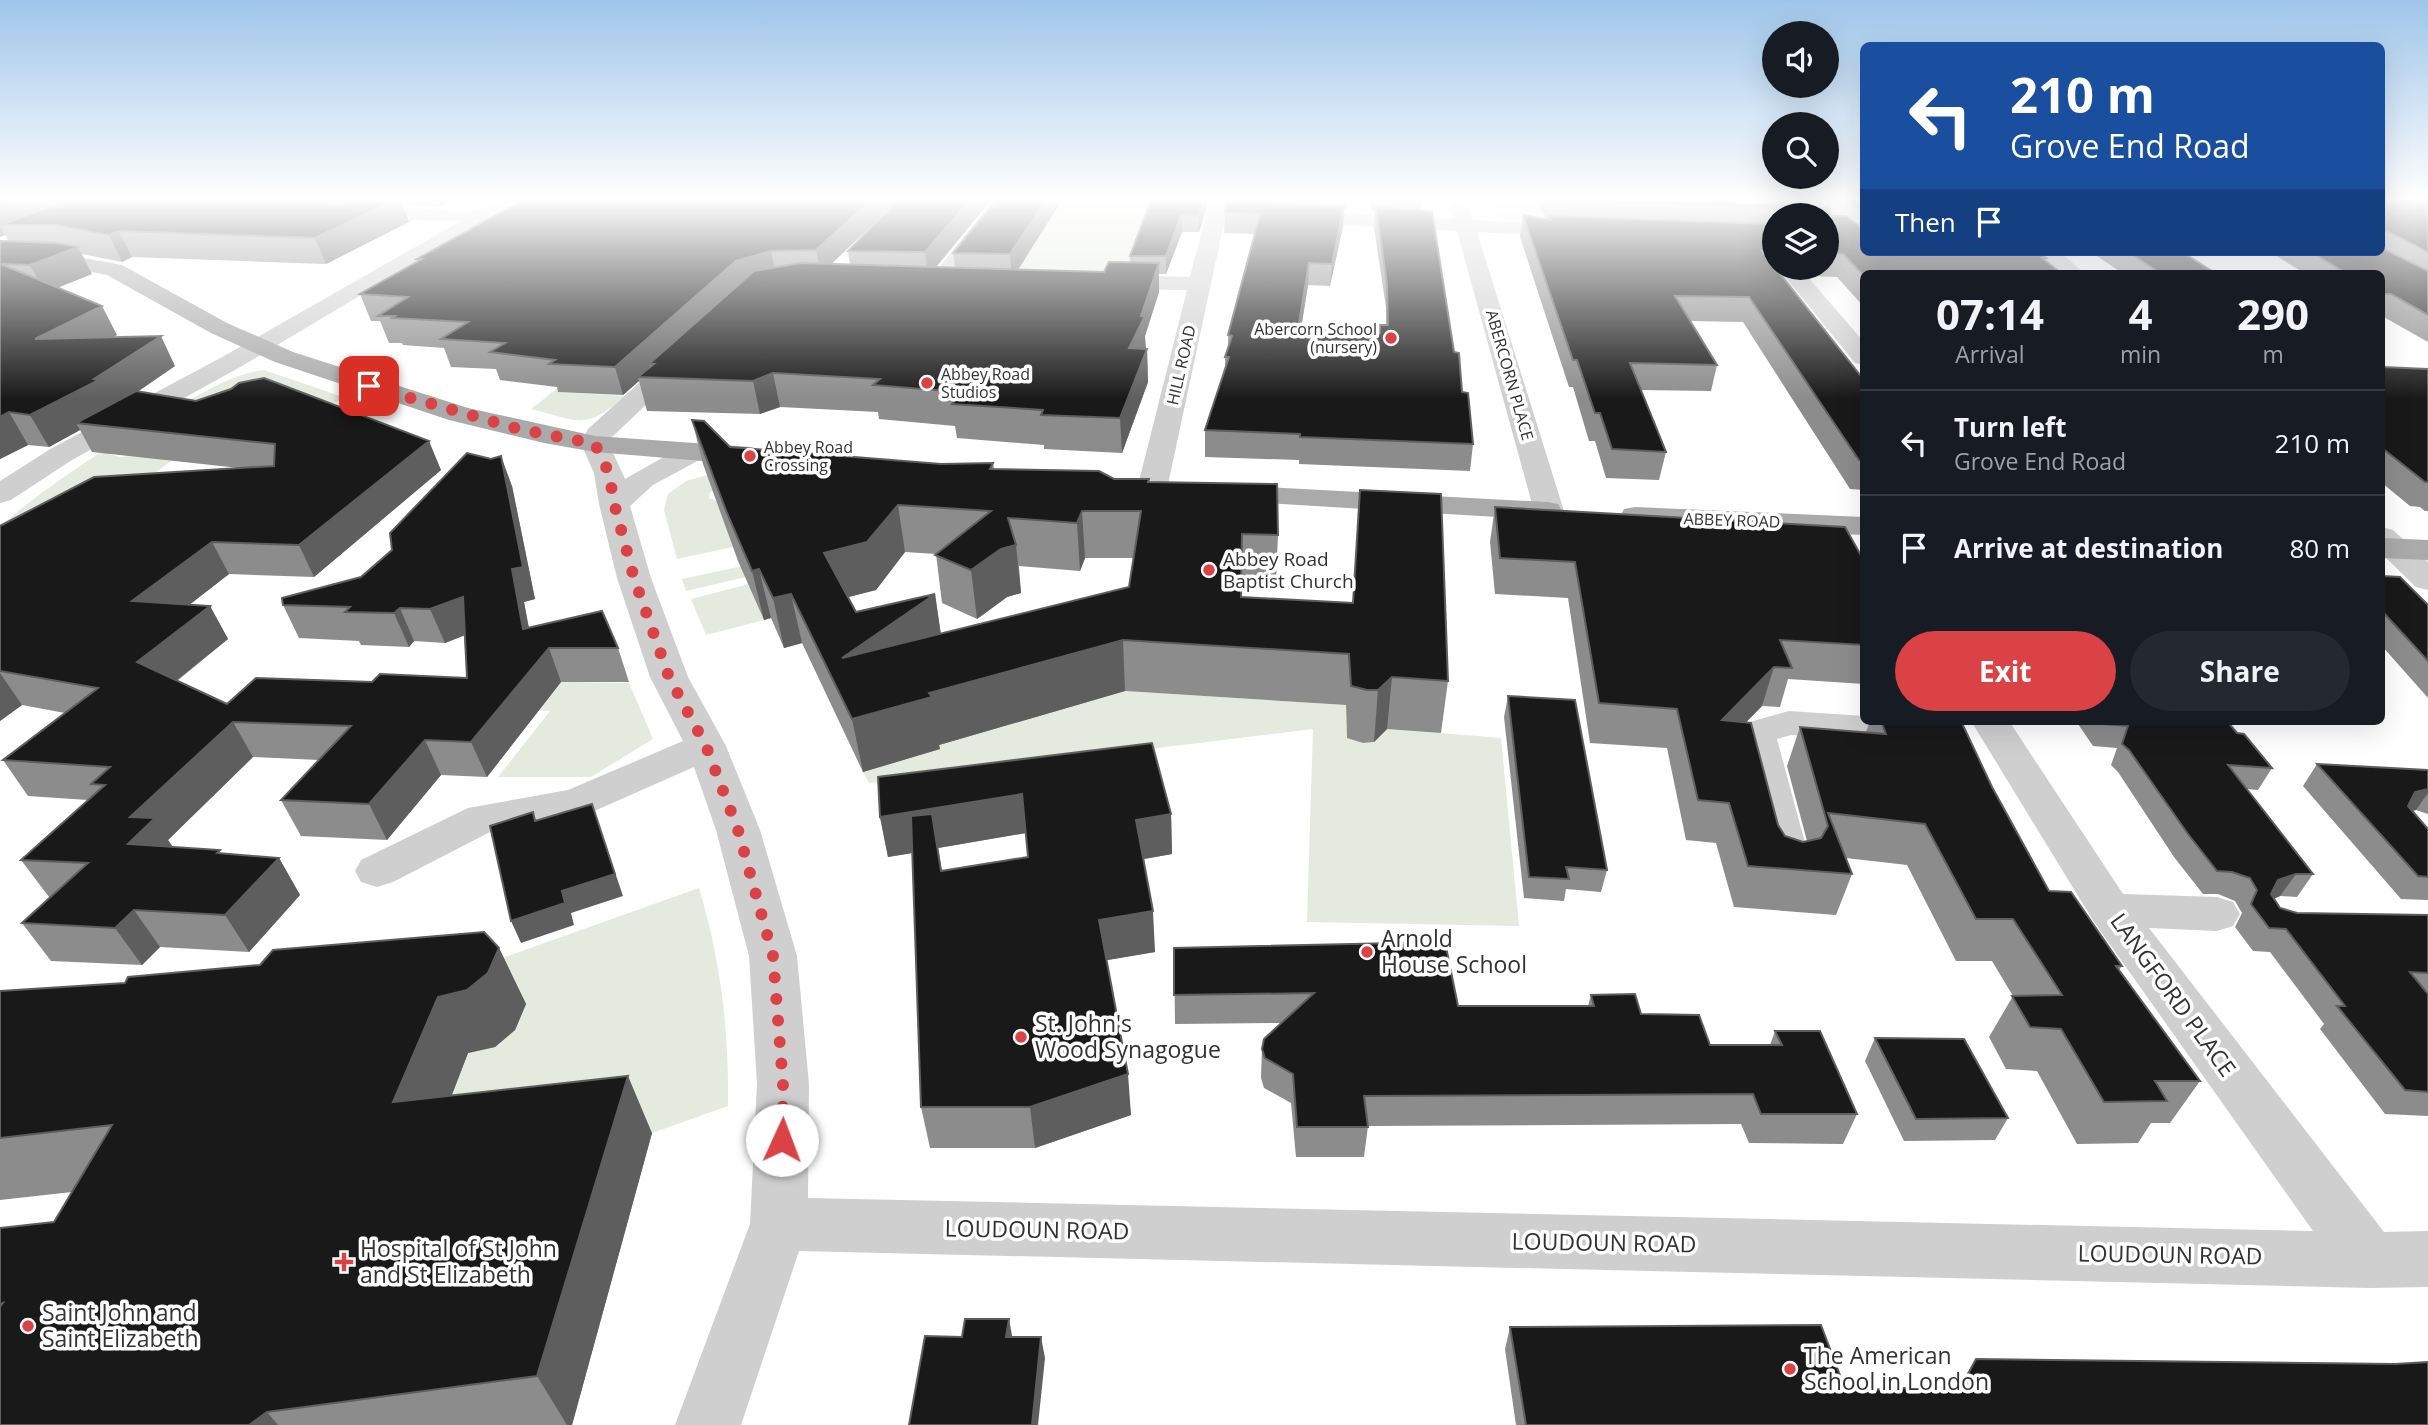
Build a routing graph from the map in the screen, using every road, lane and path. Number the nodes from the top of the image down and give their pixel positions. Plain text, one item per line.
1 (96, 266) edge
2 (395, 266) edge
3 (950, 266) edge
4 (1204, 266) edge
5 (1482, 266) edge
6 (1799, 280) edge
7 (1081, 281) edge
8 (1200, 284) junction
9 (908, 286) edge
10 (934, 287) junction
11 (959, 288) edge
12 (701, 340) edge
13 (257, 346) junction
14 (1860, 353) edge
15 (595, 444) junction
16 (693, 452) junction
17 (777, 459) edge
18 (1138, 488) joint
19 (0, 494) edge
20 (614, 503) junction
21 (1575, 513) junction
22 (1860, 526) edge
23 (2386, 544) edge
24 (2428, 550) edge
25 (2428, 580) edge
26 (1860, 725) edge
27 (1871, 725) edge
28 (1995, 728) edge
29 (706, 746) junction
30 (1789, 865) edge
31 (377, 871) dead end
32 (2110, 910) junction
33 (2217, 914) dead end
34 (779, 1224) junction
35 (2428, 1259) edge
36 (2369, 1260) junction
37 (708, 1425) edge

1 - 13 main road
2 - 13 street
3 - 10 street
4 - 8 street, HILL ROAD
5 - 21 street, ABERCORN PLACE
6 - 14 street
7 - 8 street
8 - 18 street, HILL ROAD
9 - 10 street
10 - 11 street
12 - 15 street
13 - 15 main road
13 - 19 street
15 - 16 main road
15 - 20 street
16 - 17 main road
16 - 20 street
18 - 21 main road, ABBEY ROAD
20 - 29 street
21 - 22 main road, ABBEY ROAD
23 - 24 main road
23 - 25 street
26 - 30 street
27 - 28 street
28 - 32 street, LANGFORD PLACE
29 - 31 street
29 - 34 street
32 - 33 street
32 - 36 street, LANGFORD PLACE
34 - 36 street, LOUDOUN ROAD
34 - 37 street
35 - 36 street, LOUDOUN ROAD

